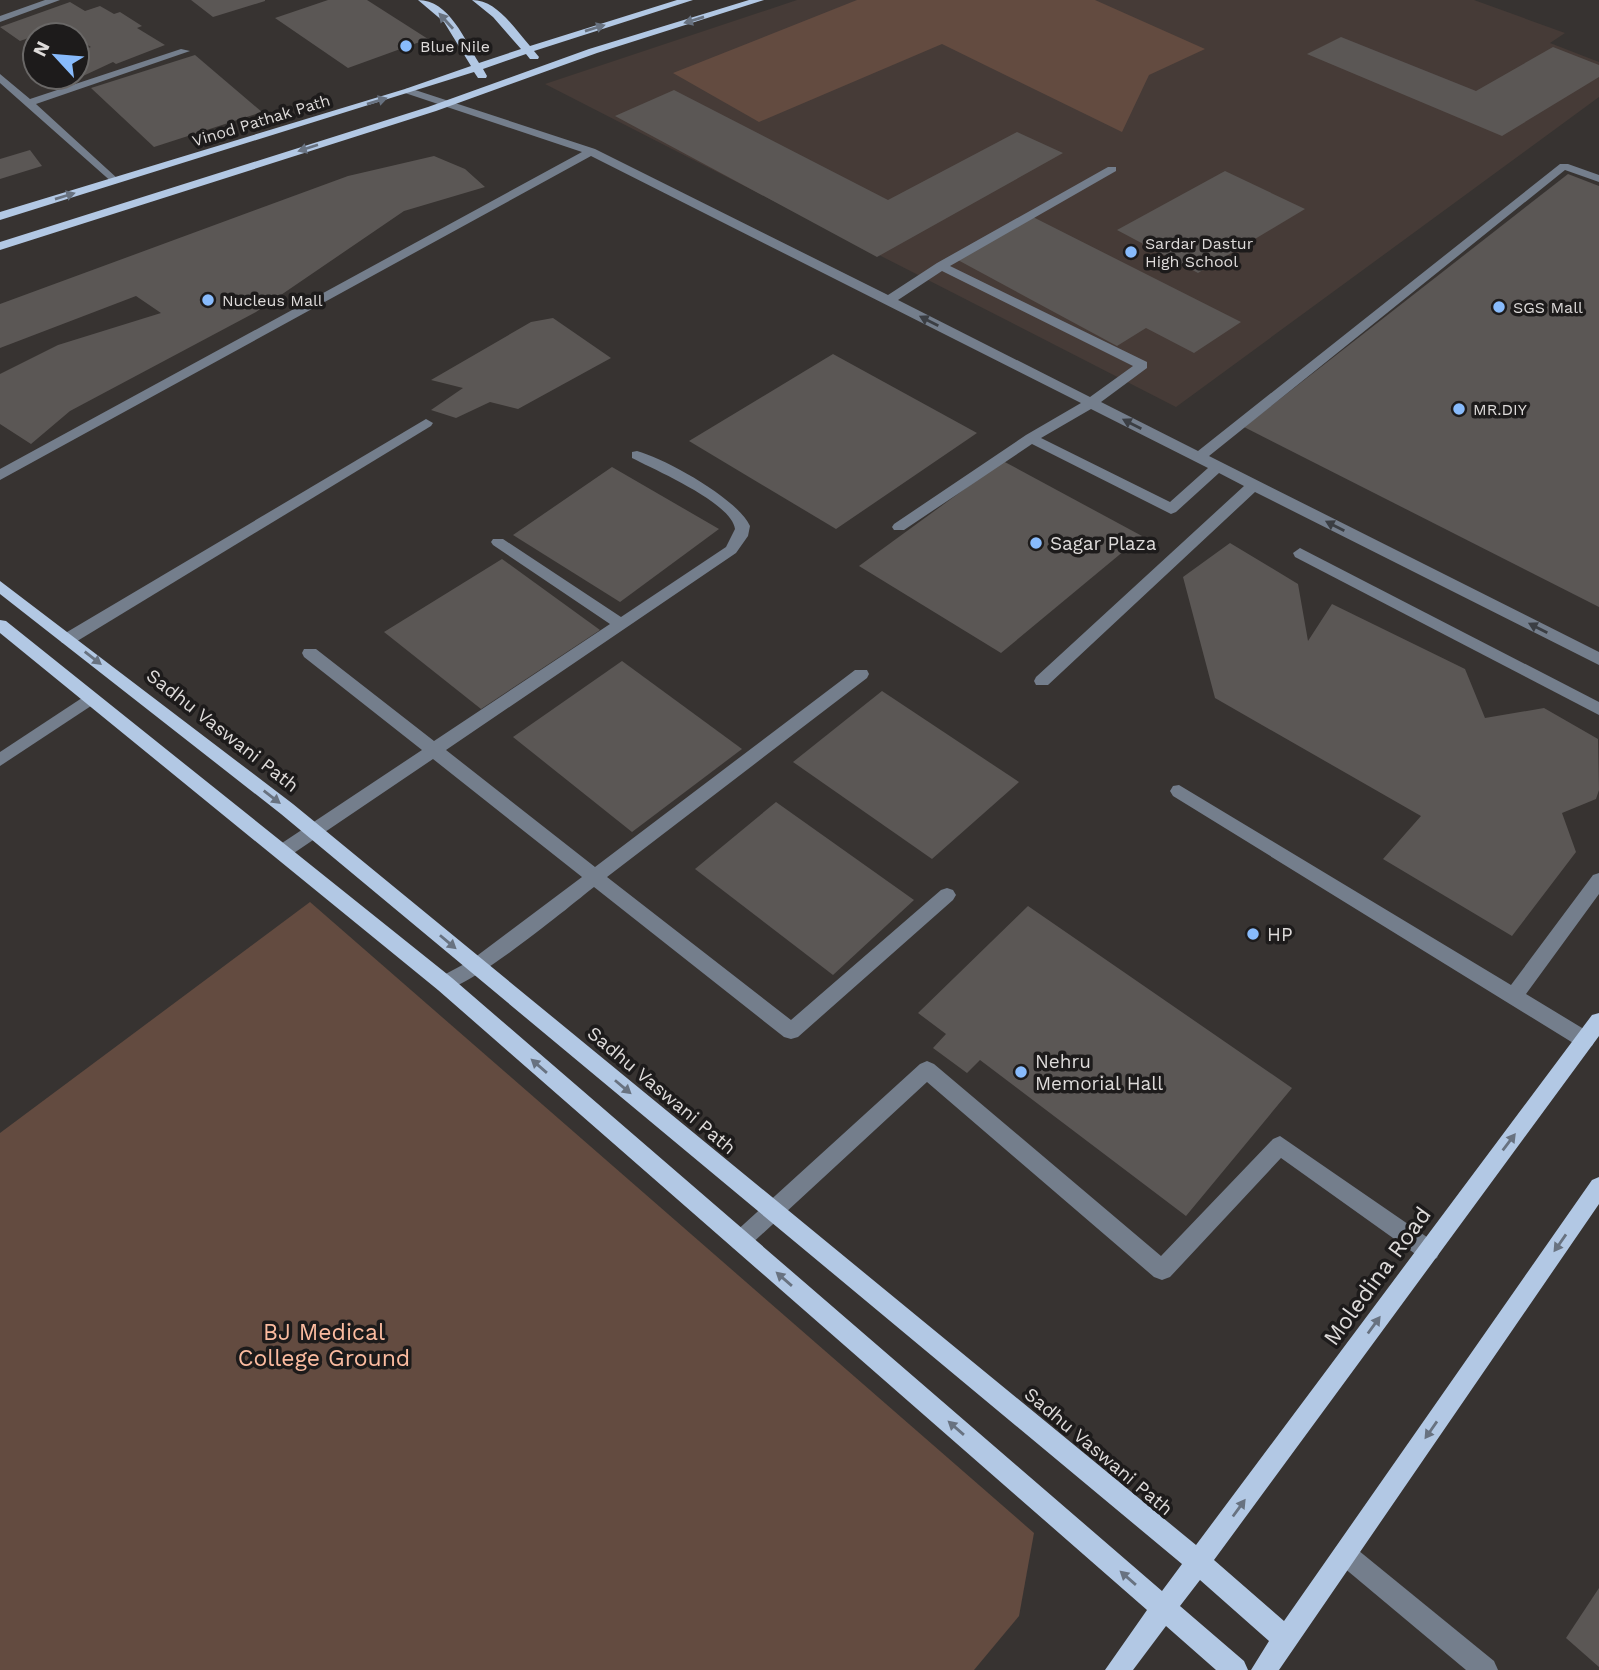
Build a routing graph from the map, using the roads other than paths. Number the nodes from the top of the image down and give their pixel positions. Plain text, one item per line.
1 (55, 0) edge
2 (423, 0) edge
3 (477, 0) edge
4 (688, 0) edge
5 (759, 0) edge
6 (0, 19) edge
7 (530, 50) junction
8 (185, 51) dead end
9 (477, 68) junction
10 (541, 70) junction
11 (0, 77) edge
12 (489, 88) junction
13 (410, 91) junction
14 (31, 102) junction
15 (449, 102) junction
16 (591, 151) junction
17 (1112, 169) dead end
18 (1599, 179) edge
19 (114, 181) junction
20 (0, 216) edge
21 (0, 246) edge
22 (941, 266) junction
23 (888, 301) junction
24 (1091, 403) junction
25 (426, 423) dead end
26 (1031, 438) junction
27 (637, 455) dead end
28 (1199, 457) junction
29 (1217, 467) junction
30 (0, 475) edge
31 (1254, 485) junction
32 (899, 527) dead end
33 (498, 542) dead end
34 (1300, 553) dead end
35 (0, 586) edge
36 (0, 625) edge
37 (622, 625) junction
38 (68, 639) junction
39 (310, 653) dead end
40 (1599, 659) edge
41 (861, 674) dead end
42 (1042, 681) dead end
43 (91, 698) junction
44 (1599, 709) edge
45 (434, 752) junction
46 (0, 760) edge
47 (1179, 791) dead end
48 (315, 832) junction
49 (282, 852) junction
50 (592, 877) junction
51 (1599, 880) edge
52 (947, 895) dead end
53 (477, 966) junction
54 (445, 984) junction
55 (1513, 997) junction
56 (1599, 1021) edge
57 (1585, 1040) junction
58 (1599, 1187) edge
59 (774, 1212) junction
60 (740, 1241) junction
61 (1429, 1251) junction
62 (1345, 1554) junction
63 (1199, 1563) junction
64 (1164, 1609) junction
65 (1286, 1639) junction
66 (1118, 1670) edge
67 (1236, 1670) edge
68 (1264, 1670) edge
69 (1485, 1670) edge

1 - 6 street
9 -> 2 main road
3 - 7 main road
7 -> 4 main road, Vinod Pathak Path
5 -> 10 main road
7 - 9 main road, Vinod Pathak Path
7 - 10 main road
8 - 14 street
9 - 12 main road
9 - 13 main road, Vinod Pathak Path
10 - 12 main road
11 - 14 street
12 - 15 main road
13 - 15 street
19 -> 13 main road, Vinod Pathak Path
14 - 19 street
15 - 16 street
15 -> 21 main road
16 - 23 street
16 - 30 street
17 - 22 street
18 - 28 street
20 -> 19 main road, Vinod Pathak Path
22 - 23 street
22 - 24 street
24 -> 23 street
24 - 26 street
28 -> 24 street
25 - 38 street
26 - 29 street
26 - 32 street
27 - 37 street
28 - 29 street
29 - 31 street
40 -> 31 street
31 - 42 street
33 - 37 street
34 - 44 street
35 - 38 main road, Sadhu Vaswani Path
36 - 43 main road
37 - 45 street
38 -> 48 main road, Sadhu Vaswani Path
39 - 45 street
41 - 50 street
43 - 46 street
43 - 49 main road
45 - 48 street
45 - 50 street
47 - 55 street
48 - 49 street
48 -> 53 main road, Sadhu Vaswani Path
49 - 54 main road
50 - 52 street
50 - 53 street
51 - 55 street
53 - 54 street
53 -> 59 main road, Sadhu Vaswani Path
60 -> 54 main road
55 - 57 street
56 - 57 main road, Moledina Road
61 -> 57 main road, Moledina Road
58 -> 62 main road
59 - 60 street
59 - 61 street
59 - 63 main road, Sadhu Vaswani Path
64 -> 60 main road
63 -> 61 main road, Moledina Road
62 - 65 main road
62 - 69 street
63 - 64 main road, Moledina Road
63 - 65 main road, Sadhu Vaswani Path
64 - 66 main road, Moledina Road
64 - 67 main road
65 - 68 main road

